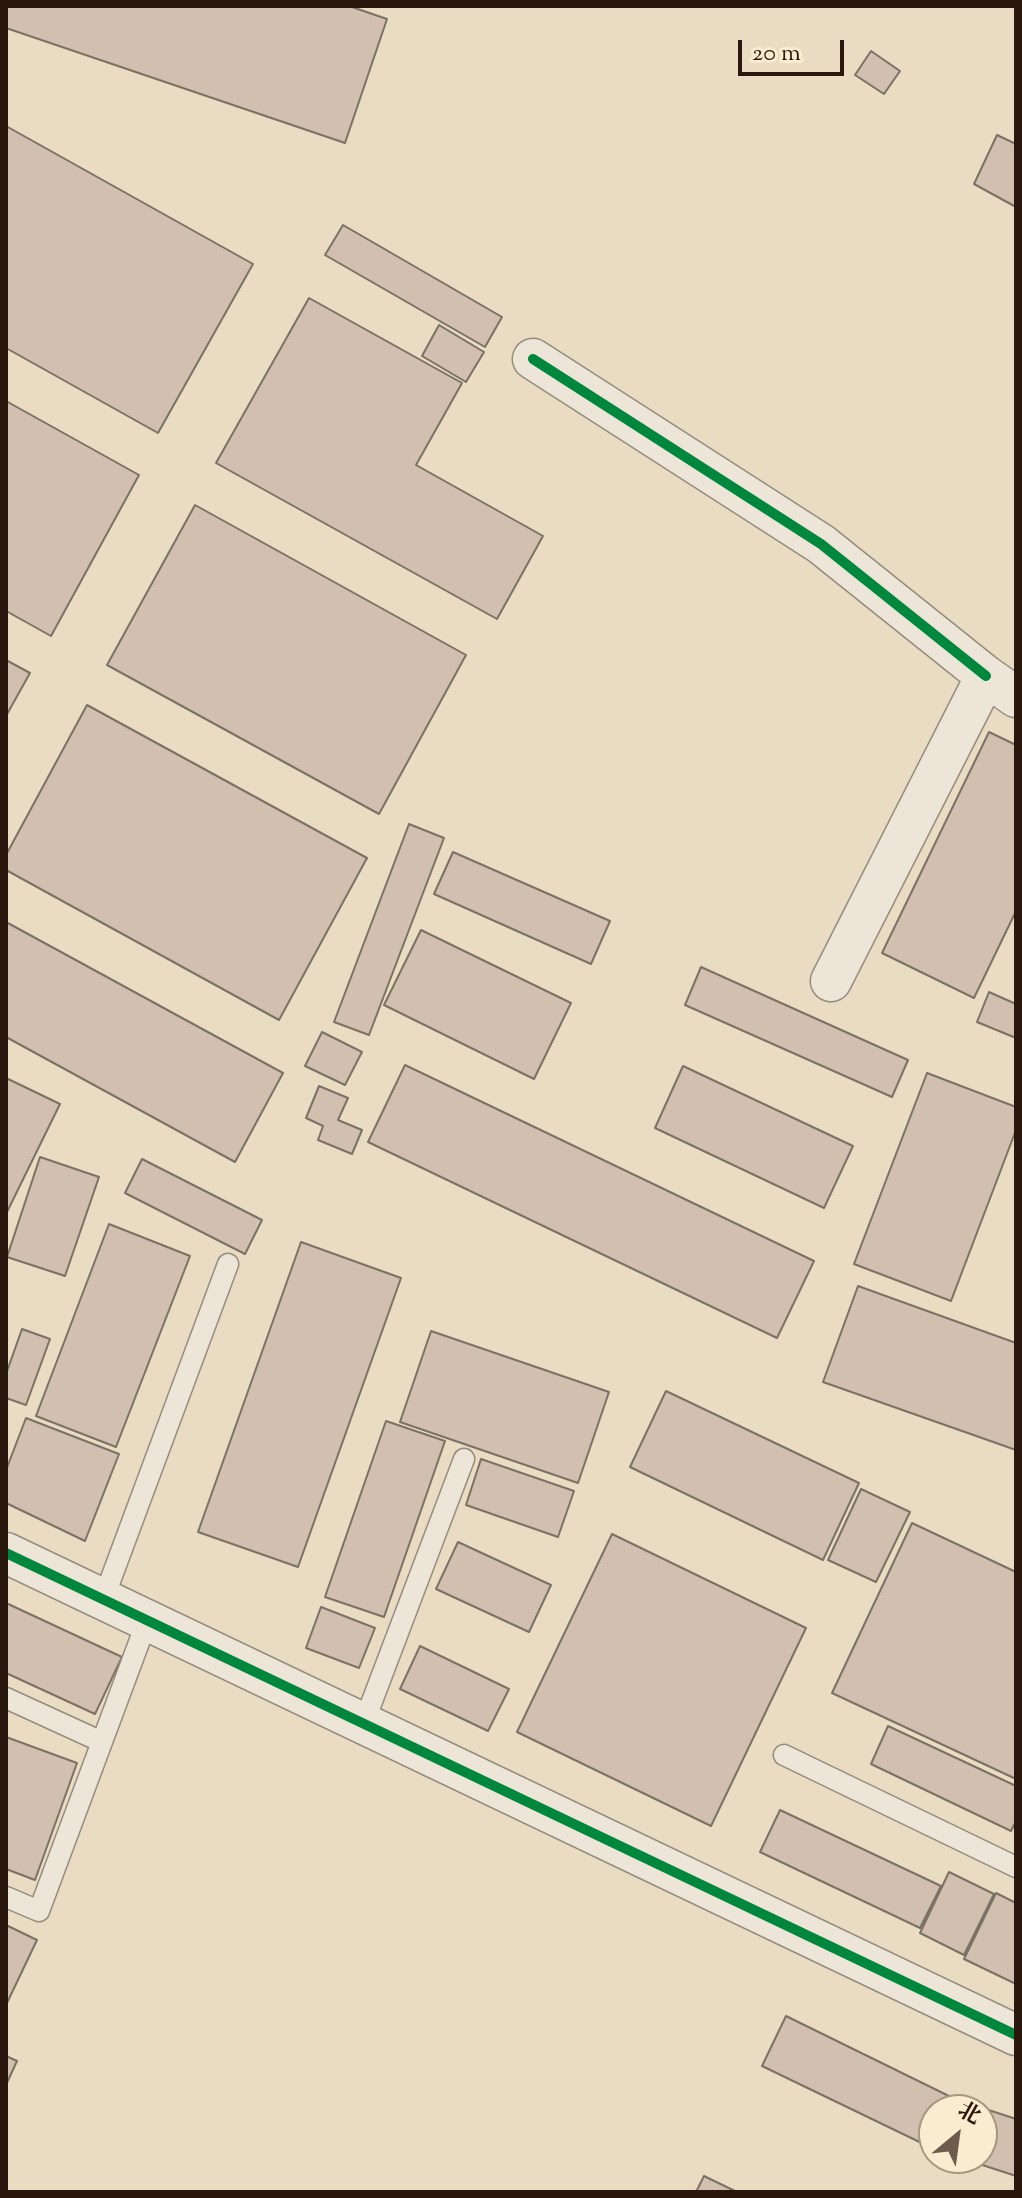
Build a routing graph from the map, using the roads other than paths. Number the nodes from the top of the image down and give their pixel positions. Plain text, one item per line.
1 (533, 359) dead end
2 (1001, 687) edge
3 (831, 981) dead end
4 (228, 1264) dead end
5 (464, 1459) dead end
6 (6, 1553) edge
7 (103, 1600) junction
8 (147, 1621) junction
9 (6, 1698) edge
10 (363, 1725) junction
11 (102, 1742) junction
12 (784, 1755) dead end
13 (1016, 1867) edge
14 (6, 1897) edge
15 (1016, 2035) edge

1 - 2 street
2 - 3 street
4 - 7 lane
5 - 10 lane
6 - 7 street
7 - 8 street
8 - 10 street
8 - 11 lane
9 - 11 lane
10 - 15 street
11 - 14 lane
12 - 13 lane

